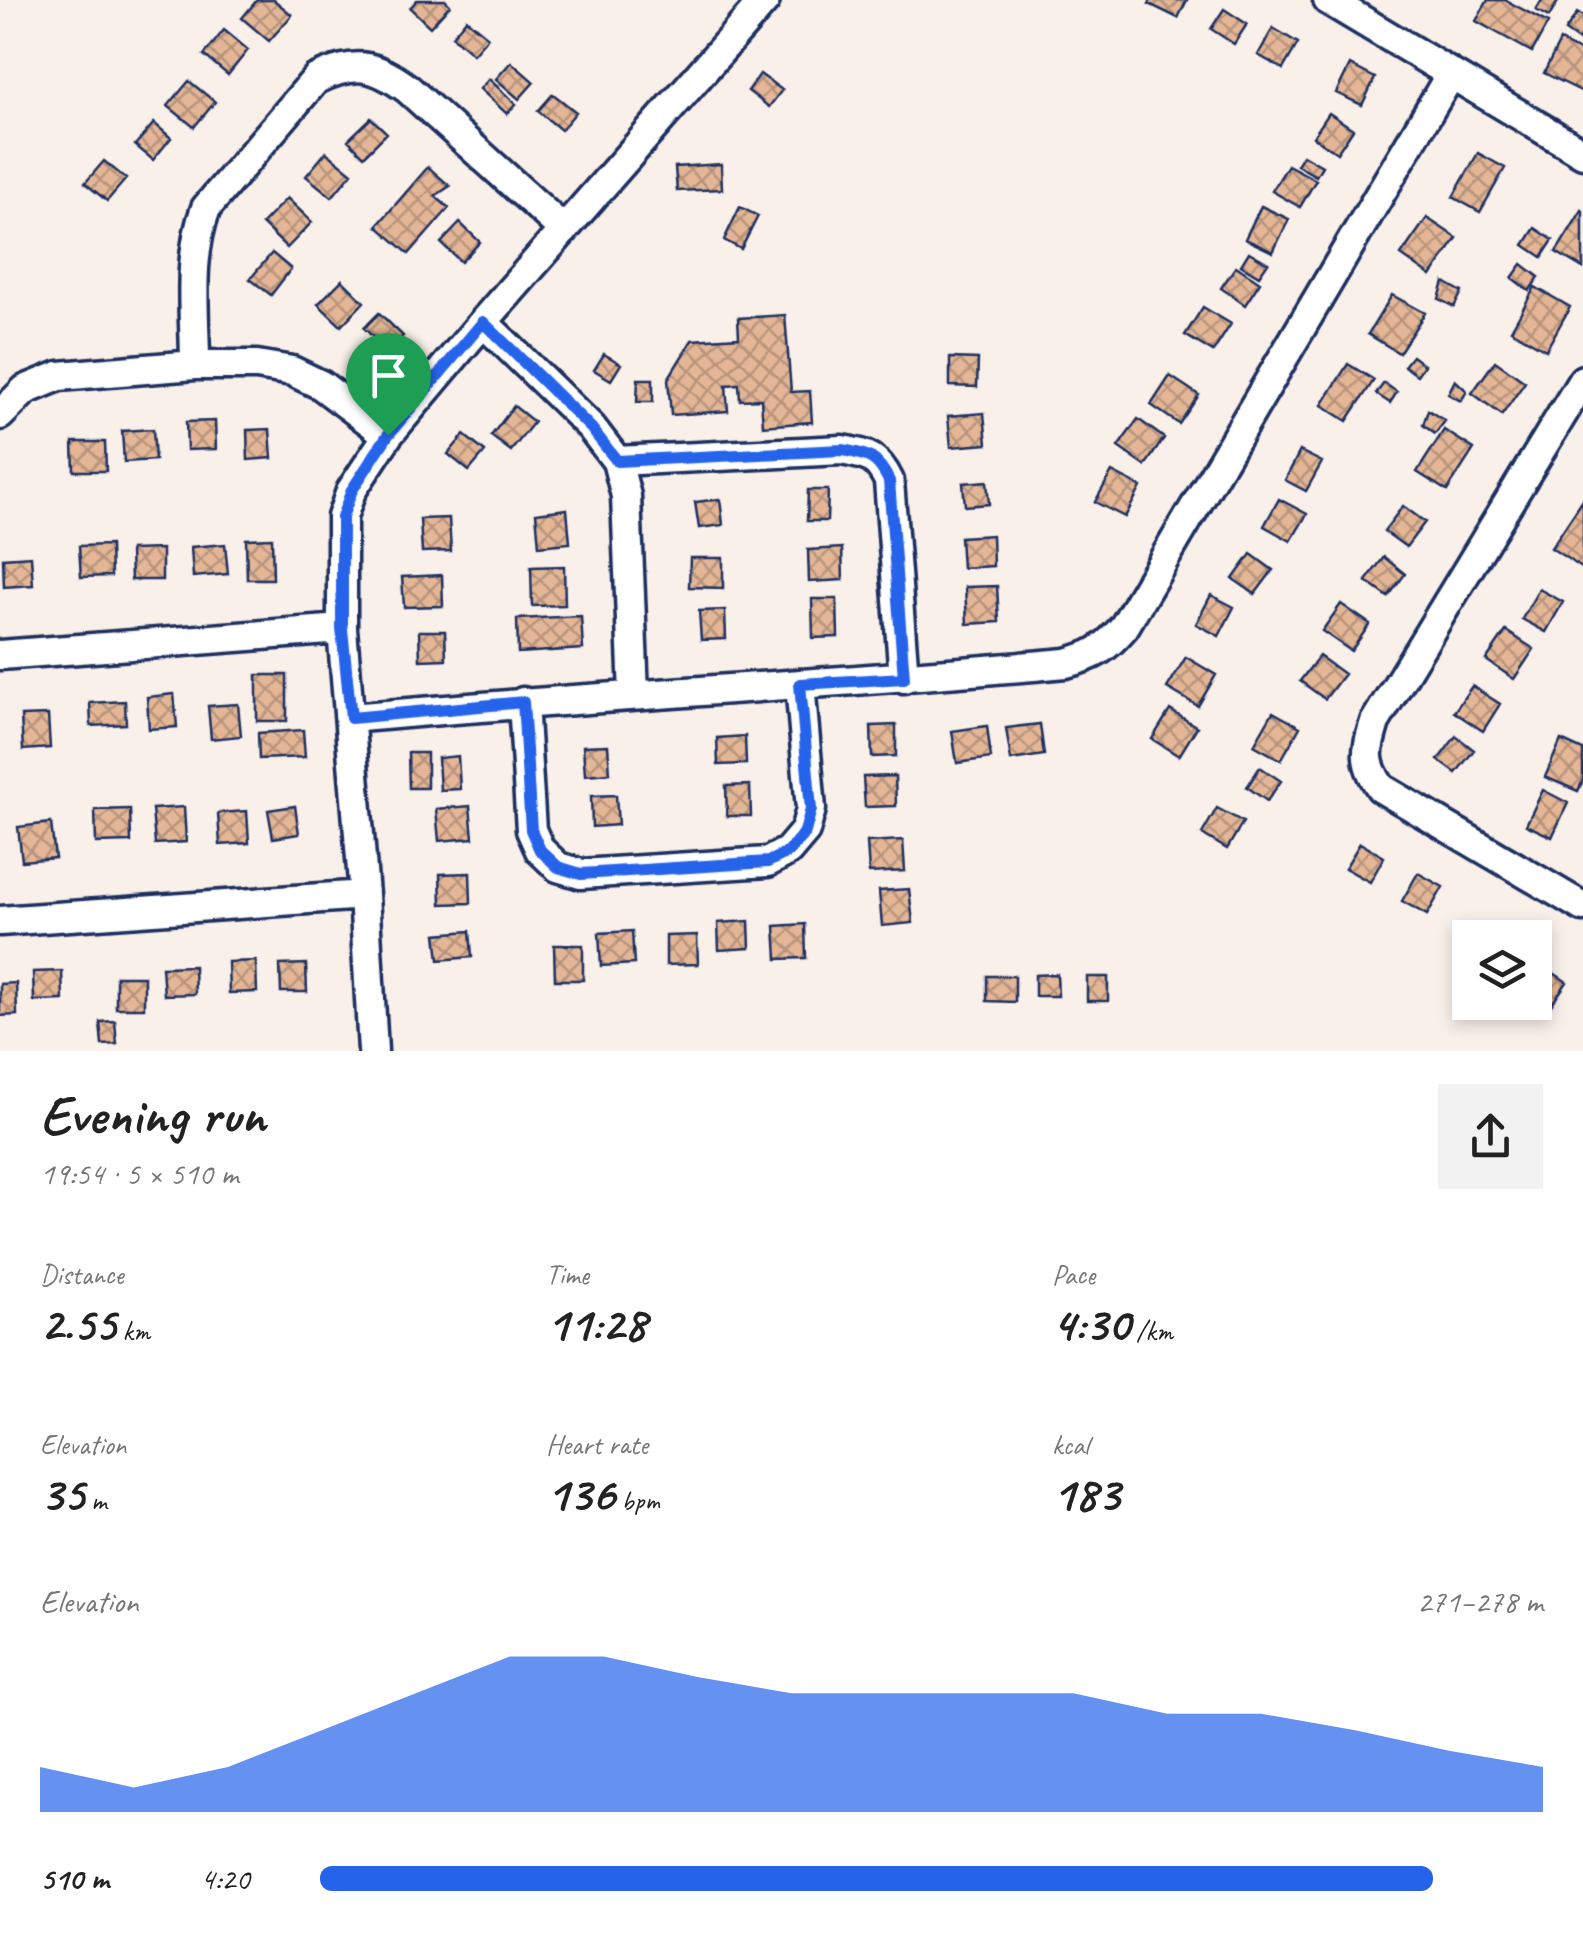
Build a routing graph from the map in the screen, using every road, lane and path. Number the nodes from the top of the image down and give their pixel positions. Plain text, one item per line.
1 (765, 0) edge
2 (1328, 0) edge
3 (1452, 74) junction
4 (1583, 153) edge
5 (564, 230) junction
6 (483, 322) junction
7 (195, 365) junction
8 (1583, 380) edge
9 (0, 414) edge
10 (388, 435) junction
11 (617, 461) junction
12 (342, 629) junction
13 (0, 655) edge
14 (904, 678) junction
15 (800, 684) junction
16 (634, 694) junction
17 (523, 702) junction
18 (351, 718) junction
19 (364, 895) junction
20 (1582, 904) edge
21 (0, 921) edge
22 (374, 1051) edge

1 - 5 street
2 - 3 street
3 - 4 street
3 - 14 street
5 - 6 street
5 - 7 street
6 - 10 street
6 - 11 street
7 - 9 street
7 - 10 street
8 - 20 street
10 - 12 street
11 - 14 street
11 - 16 street
12 - 13 street
12 - 18 street
14 - 15 street
15 - 16 street
15 - 17 street
16 - 17 street
17 - 18 street
18 - 19 street
19 - 21 street
19 - 22 street

